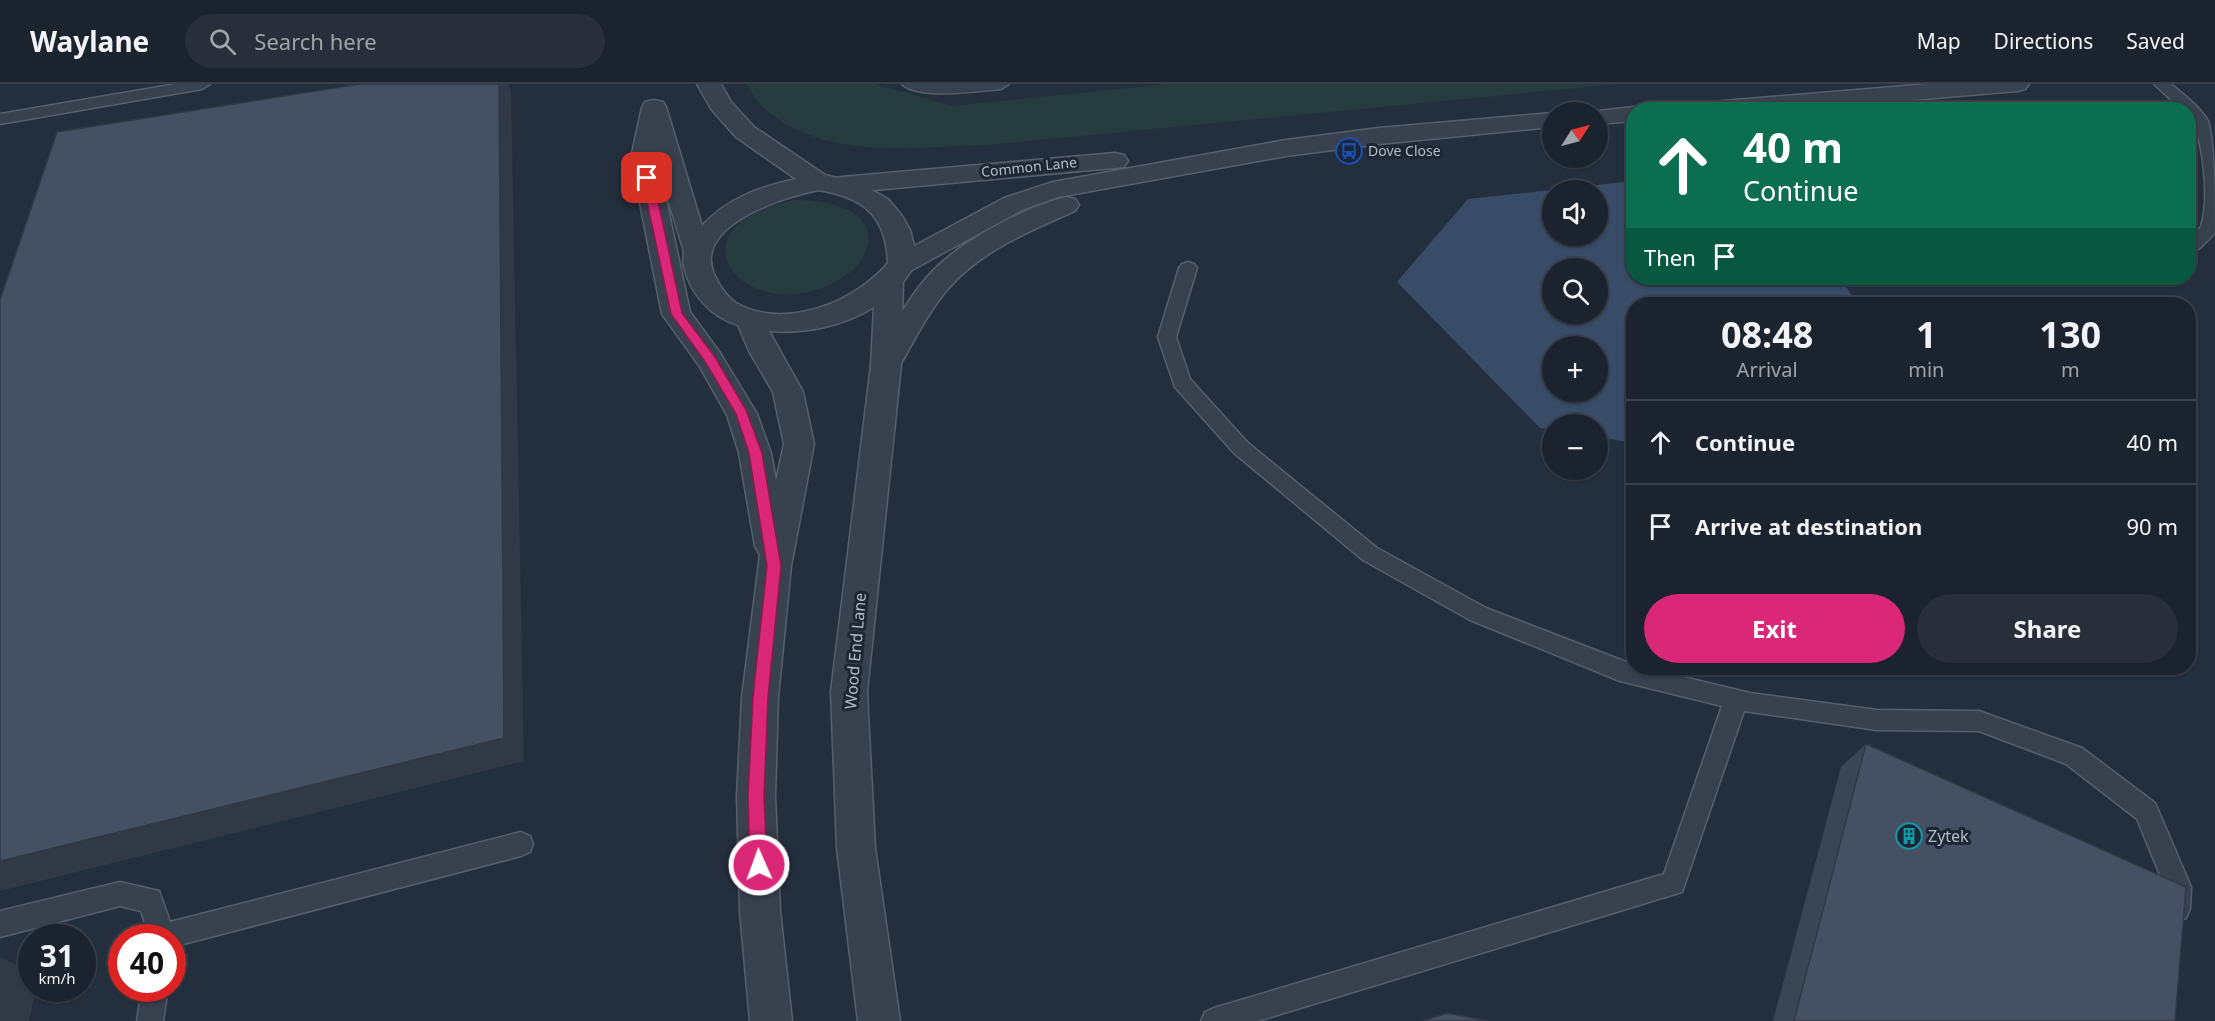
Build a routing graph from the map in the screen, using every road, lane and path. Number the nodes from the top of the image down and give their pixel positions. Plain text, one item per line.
1 (202, 84) edge
2 (709, 84) edge
3 (910, 84) edge
4 (1001, 84) edge
5 (2017, 84) edge
6 (2162, 84) edge
7 (1847, 91) edge
8 (653, 95) edge
9 (1762, 102) edge
10 (2183, 102) edge
11 (1626, 115) edge
12 (1608, 116) edge
13 (2196, 117) edge
14 (0, 119) edge
15 (1542, 121) edge
16 (1216, 160) junction
17 (1126, 179) junction
18 (830, 184) junction
19 (2196, 241) edge
20 (698, 249) junction
21 (1188, 268) dead end
22 (896, 272) junction
23 (749, 318) junction
24 (886, 365) junction
25 (774, 566) junction
26 (1626, 672) edge
27 (1636, 675) edge
28 (1736, 700) junction
29 (521, 844) dead end
30 (0, 924) edge
31 (158, 924) edge
32 (186, 931) edge
33 (2177, 932) edge
34 (153, 1002) edge
35 (150, 1021) edge
36 (771, 1021) edge
37 (879, 1021) edge
38 (1214, 1021) edge

1 - 14 lane
2 - 18 street
3 - 4 lane
5 - 7 street
6 - 10 lane
7 - 9 street
8 - 20 street
8 - 25 street
11 - 12 street
13 - 19 lane
15 - 16 street, Common Lane
16 - 17 street, Common Lane
16 - 18 street, Common Lane
17 - 22 street, Common Lane
17 - 24 street
18 - 20 street
18 - 22 street
20 - 23 street
21 - 26 lane
22 - 23 street
22 - 24 street, Wood End Lane
23 - 25 street
24 - 37 street, Wood End Lane
25 - 36 street
27 - 28 lane
28 - 33 lane
28 - 38 lane
29 - 32 lane
30 - 31 lane
34 - 35 lane

